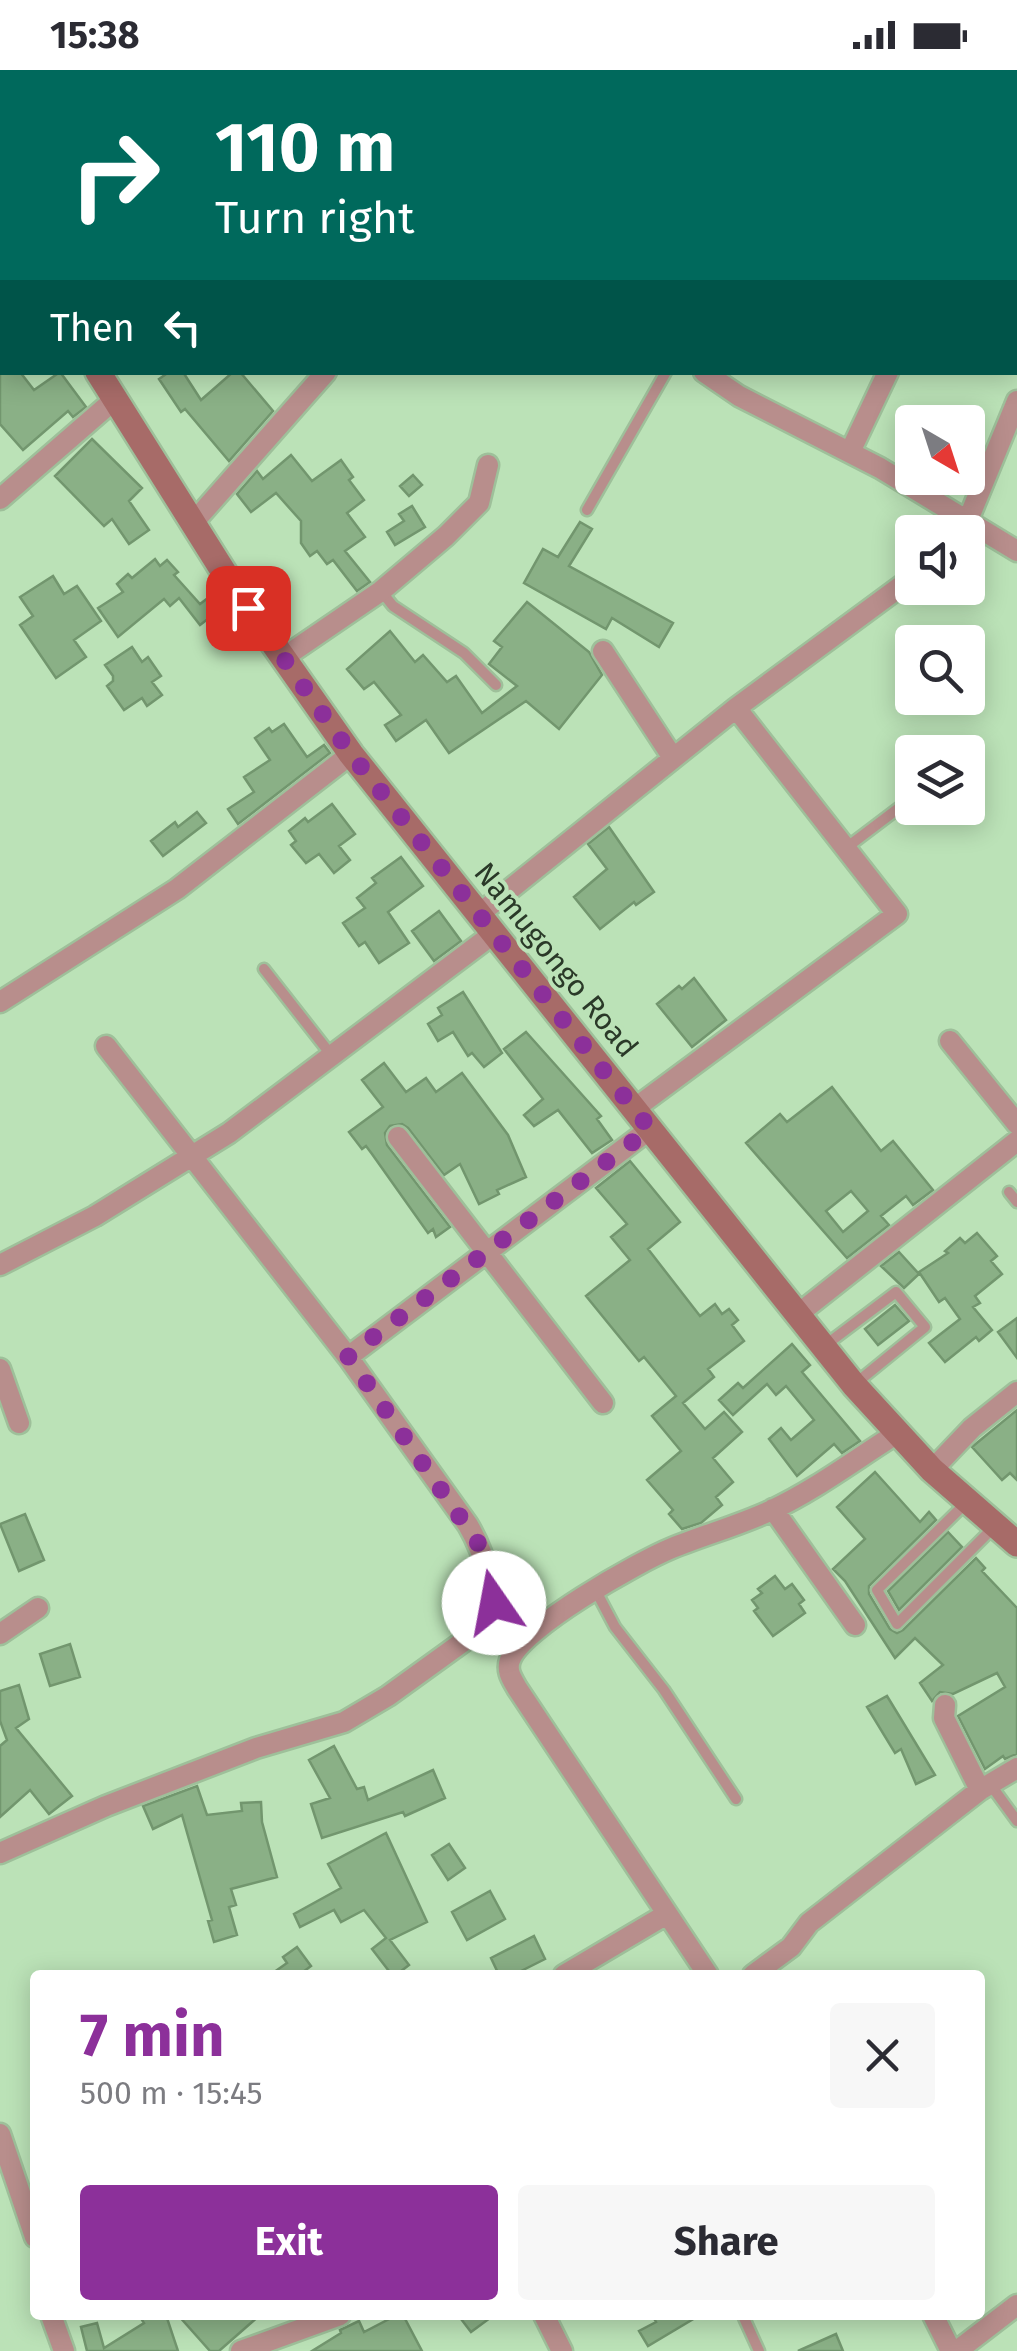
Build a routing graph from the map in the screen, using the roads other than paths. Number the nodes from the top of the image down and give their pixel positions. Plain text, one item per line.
1 (100, 375) edge
2 (323, 375) edge
3 (664, 375) edge
4 (887, 375) edge
5 (718, 376) edge
6 (114, 400) junction
7 (1017, 402) edge
8 (850, 452) junction
9 (488, 464) dead end
10 (0, 499) edge
11 (587, 510) dead end
12 (951, 515) edge
13 (977, 515) edge
14 (193, 523) junction
15 (985, 535) edge
16 (1017, 551) edge
17 (381, 591) junction
18 (895, 591) edge
19 (603, 651) dead end
20 (282, 658) junction
21 (496, 685) dead end
22 (736, 708) junction
23 (351, 754) junction
24 (673, 758) junction
25 (895, 811) edge
26 (846, 848) junction
27 (485, 924) junction
28 (264, 969) dead end
29 (0, 1002) edge
30 (950, 1041) dead end
31 (106, 1046) dead end
32 (333, 1056) junction
33 (642, 1119) junction
34 (1017, 1124) edge
35 (398, 1137) dead end
36 (1017, 1141) edge
37 (191, 1156) junction
38 (1009, 1192) dead end
39 (1017, 1202) edge
40 (488, 1252) junction
41 (0, 1265) edge
42 (796, 1316) junction
43 (823, 1347) junction
44 (348, 1356) junction
45 (0, 1369) edge
46 (854, 1385) junction
47 (1017, 1392) edge
48 (603, 1403) dead end
49 (20, 1422) dead end
50 (896, 1434) junction
51 (932, 1470) junction
52 (966, 1503) junction
53 (773, 1510) junction
54 (995, 1526) junction
55 (1017, 1544) edge
56 (596, 1591) junction
57 (38, 1608) dead end
58 (855, 1625) dead end
59 (498, 1632) junction
60 (0, 1634) edge
61 (520, 1643) junction
62 (945, 1706) dead end
63 (1017, 1768) edge
64 (985, 1787) junction
65 (736, 1799) dead end
66 (1017, 1821) edge
67 (0, 1853) edge
68 (667, 1914) junction
69 (572, 1970) edge
70 (705, 1970) edge
71 (760, 1970) edge
72 (0, 2134) edge
73 (30, 2222) edge
74 (1017, 2305) edge
75 (54, 2320) edge
76 (329, 2320) edge
77 (546, 2320) edge
78 (745, 2320) edge
79 (936, 2320) edge
80 (274, 2346) edge
81 (64, 2351) edge
82 (241, 2351) edge
83 (562, 2351) edge
84 (759, 2351) edge
85 (954, 2351) edge

1 - 6 main road, Namugongo Road
2 - 14 street
3 - 11 lane
4 - 8 street
5 - 8 street
6 - 10 street
6 - 14 main road, Namugongo Road
7 - 13 street
8 - 12 street
9 - 17 street
14 - 20 main road, Namugongo Road
15 - 16 street
17 - 20 street
17 - 21 lane
18 - 22 street
19 - 24 street
20 - 23 main road, Namugongo Road
22 - 24 street
22 - 26 street
23 - 27 main road, Namugongo Road
23 - 29 street
24 - 27 street
25 - 26 lane
26 - 33 street
27 - 32 street
27 - 33 main road, Namugongo Road
28 - 32 lane
30 - 34 street
31 - 37 street
32 - 37 street
33 - 40 street
33 - 42 main road, Namugongo Road
35 - 40 street
36 - 42 street
37 - 41 street
37 - 44 street
38 - 39 lane
40 - 44 street
40 - 48 street
42 - 43 main road, Namugongo Road
43 - 46 main road, Namugongo Road
43 - 46 lane
44 - 59 street
45 - 49 street
46 - 50 main road, Namugongo Road
47 - 51 street
50 - 51 main road, Namugongo Road
50 - 53 street
51 - 52 main road, Namugongo Road
52 - 54 main road, Namugongo Road
52 - 54 lane
53 - 56 street
53 - 58 street
54 - 55 main road, Namugongo Road
56 - 61 street
56 - 65 lane
57 - 60 street
59 - 61 street
59 - 67 street
61 - 68 street
62 - 64 street
63 - 64 street
64 - 66 lane
64 - 71 street
68 - 69 street
68 - 70 street
72 - 73 street
74 - 85 street
75 - 81 street
76 - 80 street
77 - 83 street
78 - 84 lane
79 - 85 street
80 - 82 street

